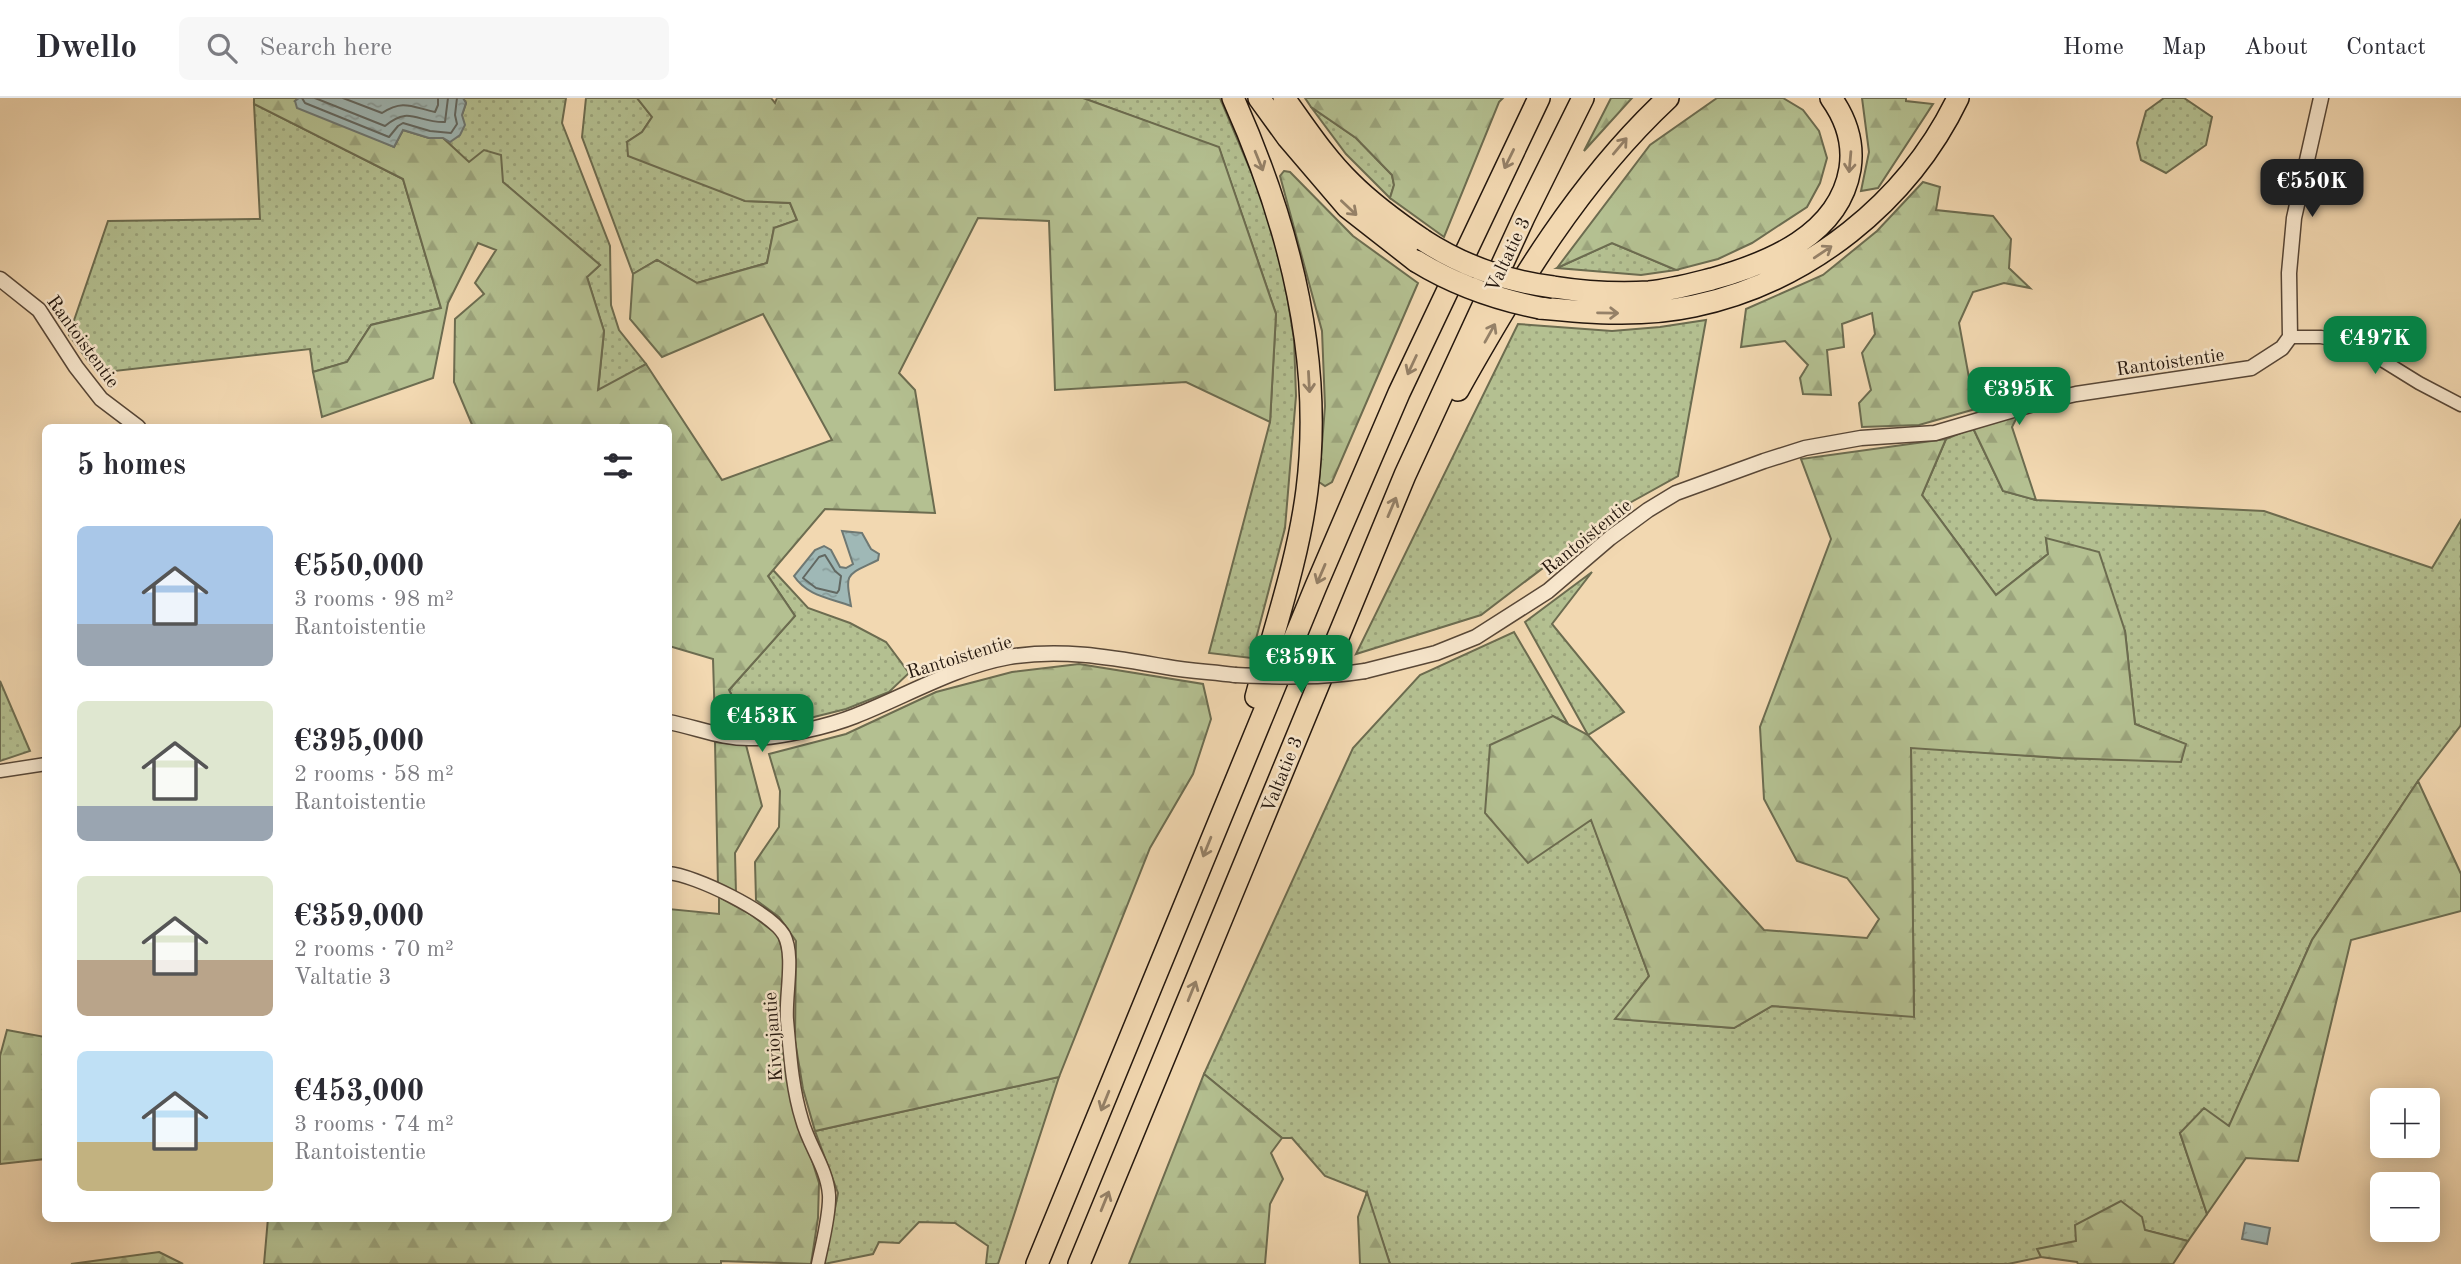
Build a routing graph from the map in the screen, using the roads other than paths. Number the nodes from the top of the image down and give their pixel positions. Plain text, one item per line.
1 (1233, 98) edge
2 (1259, 98) edge
3 (1284, 98) edge
4 (1538, 98) edge
5 (1583, 98) edge
6 (1668, 98) edge
7 (1831, 98) edge
8 (1958, 98) edge
9 (2321, 98) edge
10 (0, 279) edge
11 (2290, 337) junction
12 (2461, 405) edge
13 (134, 424) edge
14 (1405, 475) junction
15 (672, 723) edge
16 (42, 765) edge
17 (0, 771) edge
18 (1233, 784) junction
19 (672, 874) edge
20 (818, 1264) edge
21 (1037, 1264) edge
22 (1079, 1264) edge

1 -> 18 highway
2 -> 8 highway, bridge
7 -> 3 highway, bridge
4 -> 18 highway, Valtatie 3
5 - 14 highway, Valtatie 3
14 -> 6 highway
9 - 11 street
10 - 13 street, Rantoistentie
11 - 12 street
11 - 15 street, Rantoistentie, bridge
22 -> 14 highway, Valtatie 3
16 - 17 street
18 -> 21 highway, Valtatie 3
19 - 20 street, Kiviojantie

